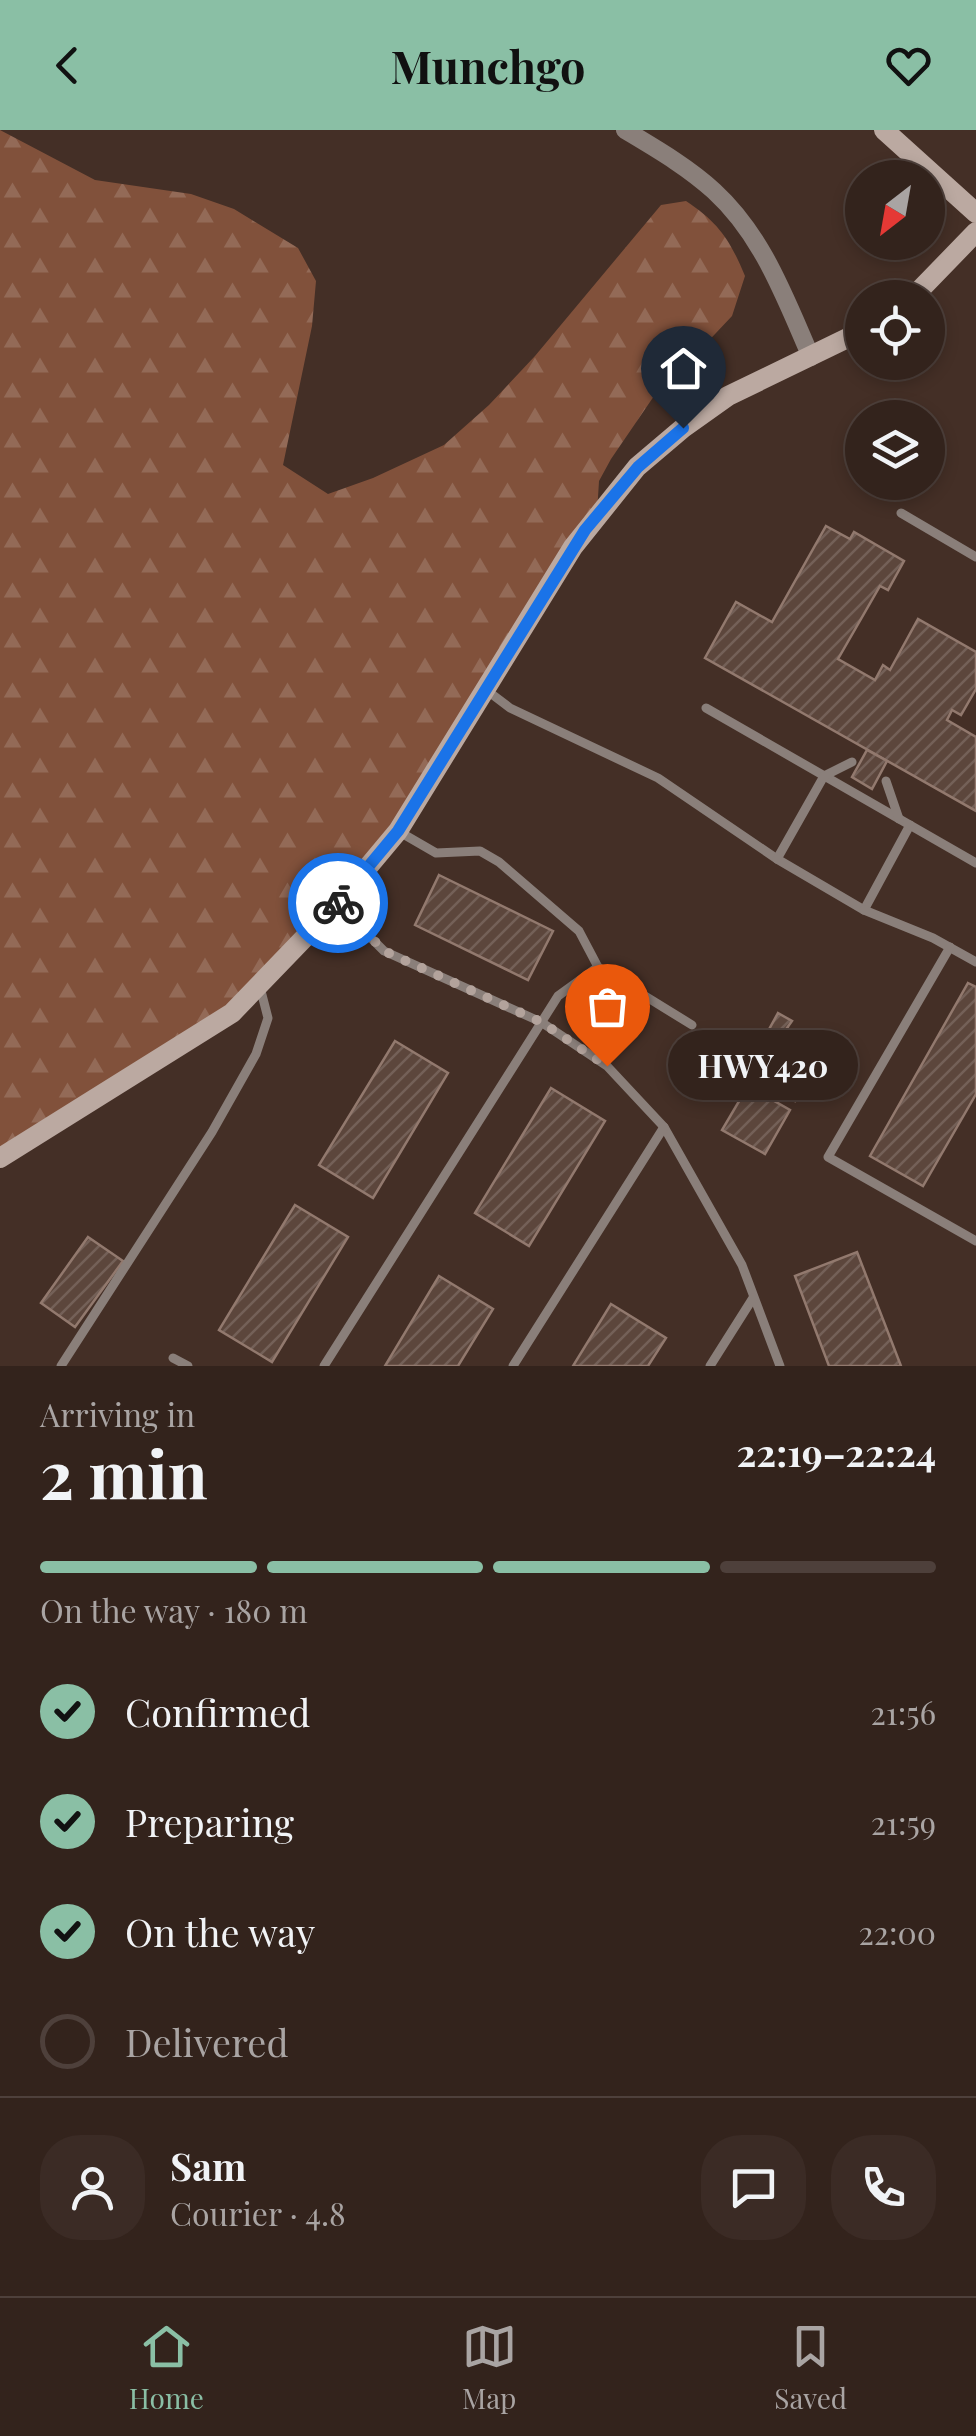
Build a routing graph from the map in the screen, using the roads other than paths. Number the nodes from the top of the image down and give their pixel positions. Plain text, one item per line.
1 (625, 130) edge
2 (884, 130) edge
3 (976, 212) edge
4 (976, 232) edge
5 (929, 280) edge
6 (845, 339) edge
7 (811, 356) junction
8 (901, 512) dead end
9 (976, 556) edge
10 (485, 689) junction
11 (706, 708) dead end
12 (852, 762) dead end
13 (824, 776) junction
14 (886, 781) dead end
15 (899, 820) junction
16 (910, 825) junction
17 (398, 831) junction
18 (776, 859) junction
19 (976, 863) edge
20 (337, 904) junction
21 (864, 910) junction
22 (950, 947) junction
23 (976, 962) edge
24 (598, 966) junction
25 (260, 986) junction
26 (541, 1022) junction
27 (692, 1026) dead end
28 (664, 1127) junction
29 (0, 1158) edge
30 (975, 1237) edge
31 (752, 1298) junction
32 (173, 1358) dead end
33 (62, 1366) edge
34 (188, 1366) edge
35 (324, 1366) edge
36 (512, 1366) edge
37 (710, 1366) edge
38 (780, 1366) edge

1 - 7 street
2 - 3 main road
4 - 5 main road
6 - 7 main road
7 - 10 main road
8 - 9 lane
10 - 17 main road
10 - 18 lane
11 - 13 lane
12 - 13 lane
13 - 15 lane
13 - 18 lane
14 - 15 lane
15 - 16 lane
16 - 19 lane
16 - 21 lane
17 - 20 main road
17 - 24 lane
18 - 21 lane
20 - 25 main road
20 - 26 lane
21 - 22 lane
22 - 23 lane
22 - 30 lane
24 - 26 lane
24 - 27 lane
25 - 29 main road
25 - 33 lane
26 - 28 lane
26 - 35 lane
28 - 31 lane
28 - 36 lane
31 - 37 lane
31 - 38 lane
32 - 34 lane

